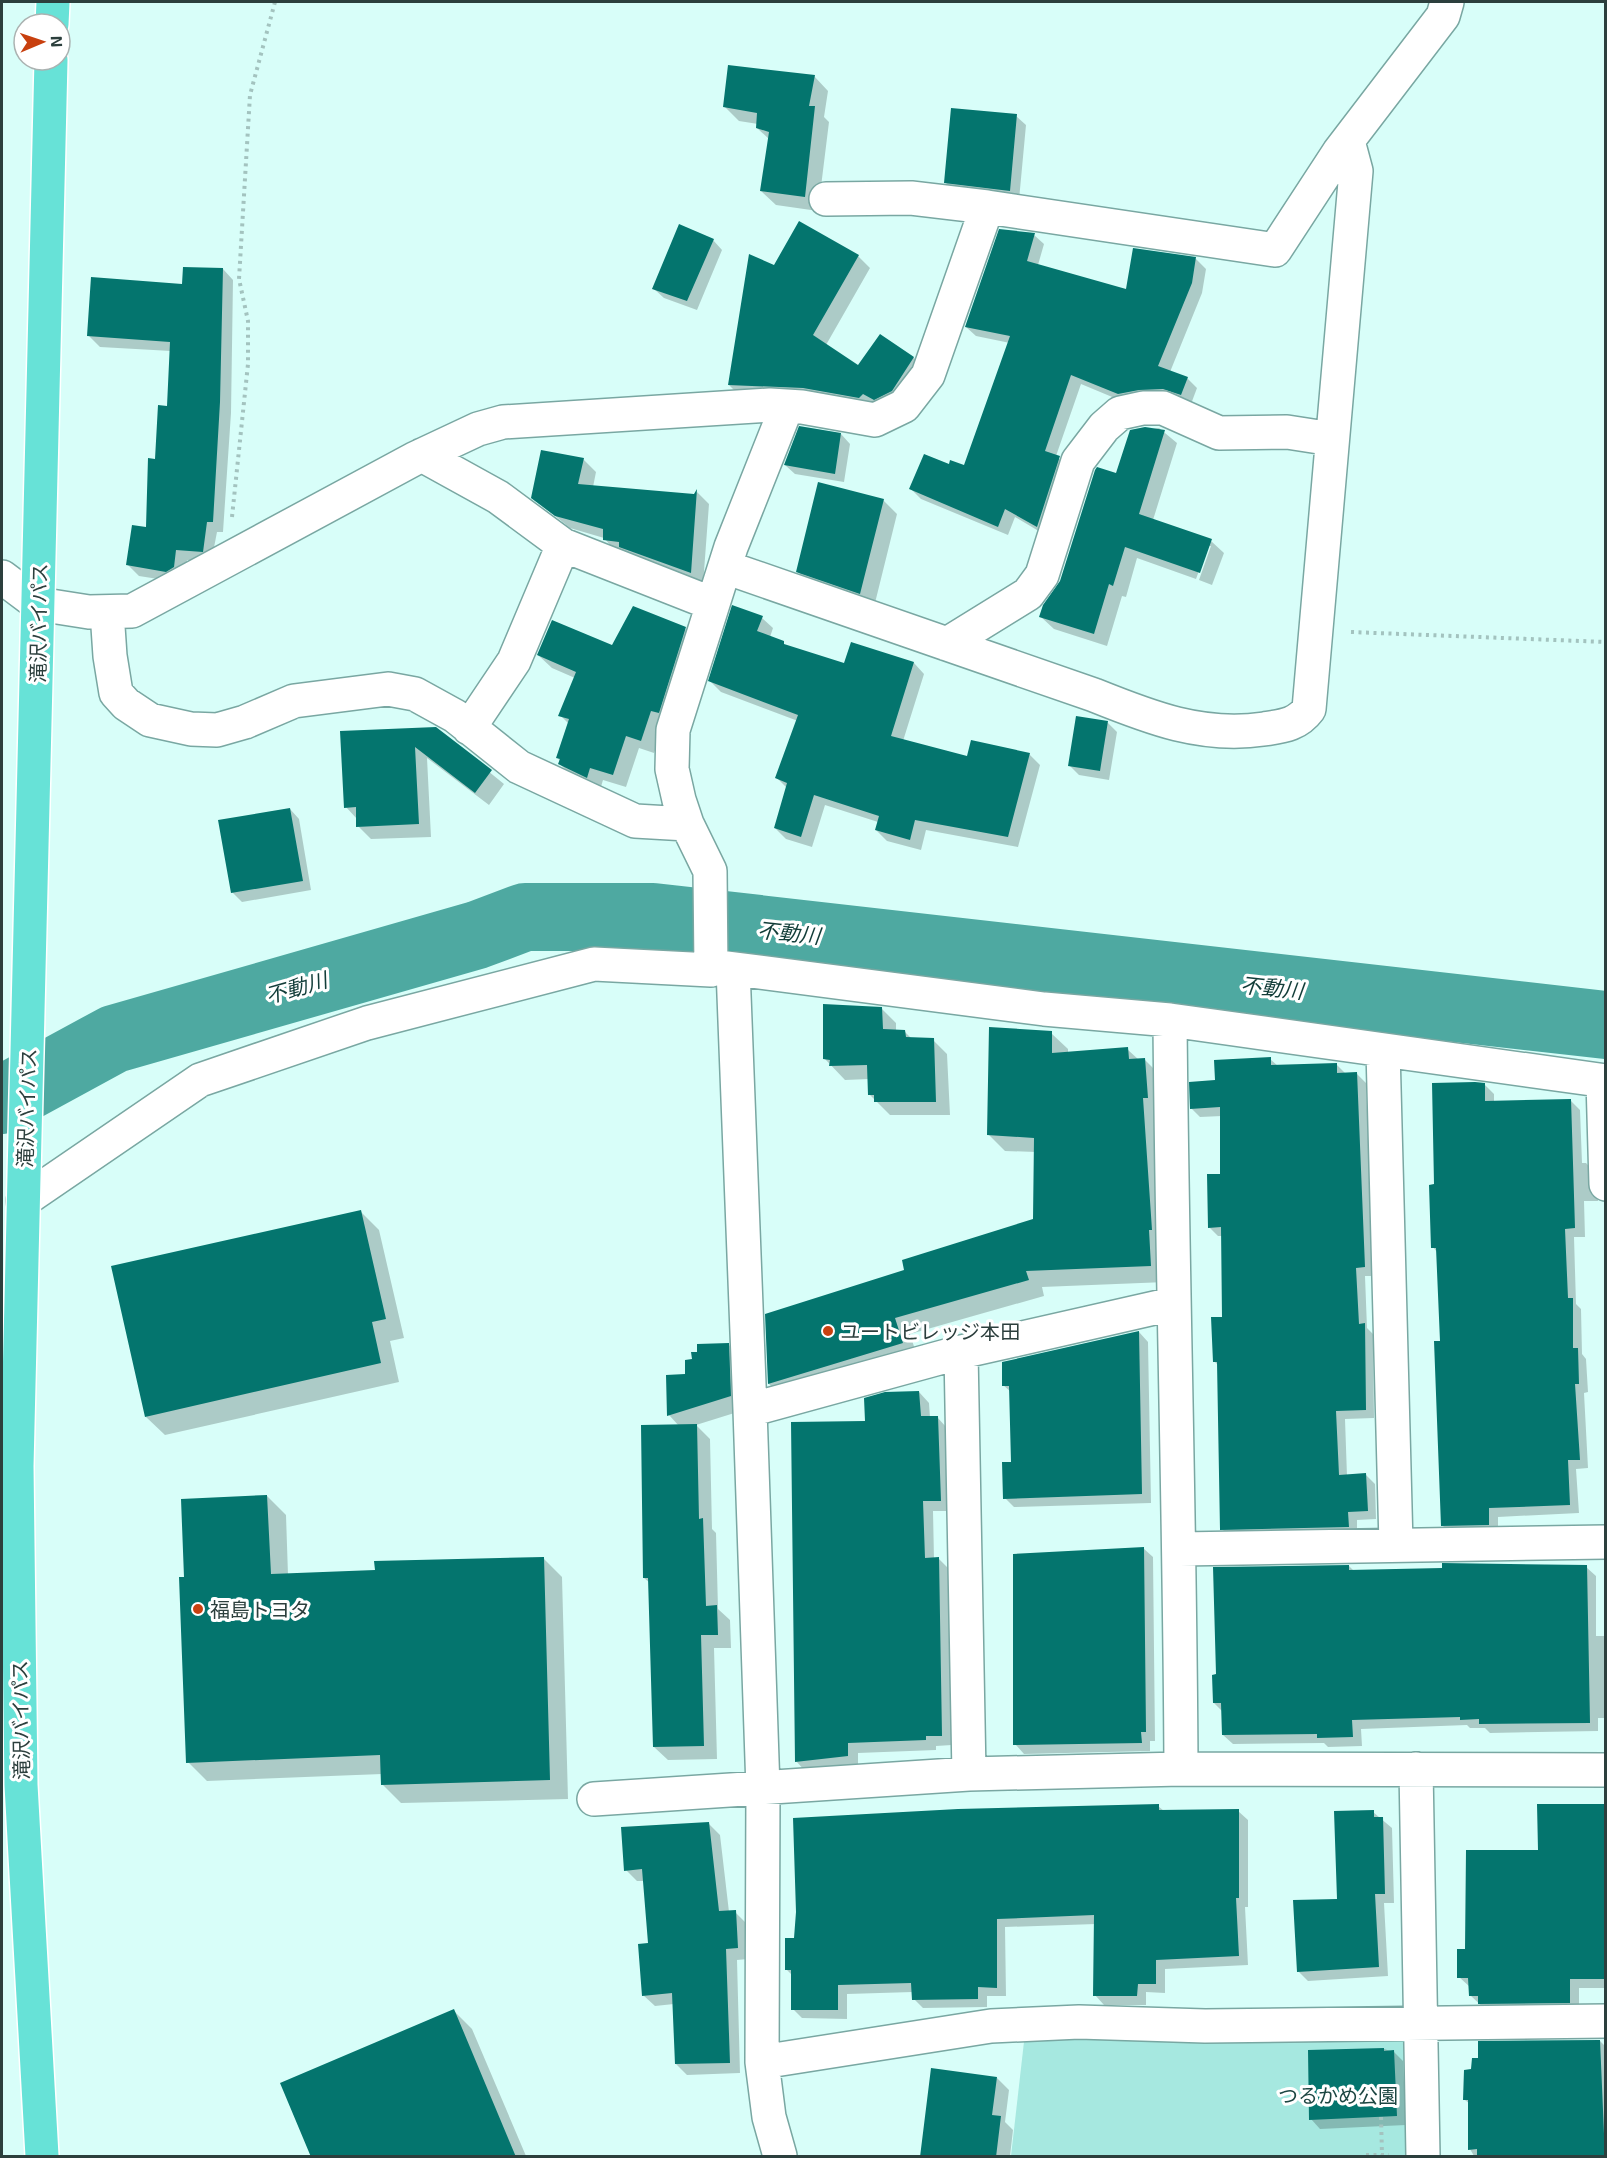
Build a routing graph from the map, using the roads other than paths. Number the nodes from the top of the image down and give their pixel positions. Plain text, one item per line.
1 (1447, 2) edge
2 (51, 72) edge
3 (1348, 141) junction
4 (826, 199) dead end
5 (987, 207) junction
6 (787, 406) junction
7 (1332, 439) junction
8 (423, 455) junction
9 (563, 545) junction
10 (724, 567) junction
11 (2, 577) edge
12 (38, 604) junction
13 (713, 604) junction
14 (107, 612) junction
15 (947, 644) junction
16 (470, 728) junction
17 (687, 824) junction
18 (719, 961) junction
19 (1170, 1020) junction
20 (1383, 1050) junction
21 (1604, 1081) edge
22 (1605, 1184) edge
23 (22, 1201) junction
24 (1173, 1304) junction
25 (962, 1352) junction
26 (750, 1410) junction
27 (9, 1466) edge
28 (1605, 1542) edge
29 (1396, 1545) junction
30 (1180, 1549) junction
31 (1181, 1769) junction
32 (1416, 1769) junction
33 (1605, 1770) edge
34 (969, 1774) junction
35 (763, 1789) junction
36 (594, 1799) dead end
37 (1605, 2021) edge
38 (1421, 2024) junction
39 (762, 2062) junction
40 (42, 2157) edge
41 (780, 2157) edge
42 (1423, 2157) edge

1 - 3 street
2 - 12 highway, 滝沢バイパス
3 - 5 street
3 - 7 street
4 - 5 street
5 - 6 street
6 - 8 street
6 - 10 street
7 - 15 street
7 - 15 street
8 - 9 street
8 - 14 street
9 - 13 street
9 - 16 street
10 - 13 street
10 - 15 street
11 - 12 street
12 - 14 street
12 - 23 highway, 滝沢バイパス
13 - 17 street
14 - 16 street
16 - 17 street
17 - 18 street
18 - 19 street
18 - 23 street
18 - 26 street
19 - 20 street
19 - 24 street
20 - 21 street
20 - 29 street
21 - 22 street
23 - 27 highway, 滝沢バイパス
24 - 25 street
24 - 30 street
25 - 26 street
25 - 34 street
26 - 35 street
27 - 40 highway, 滝沢バイパス
28 - 29 street
29 - 30 street
30 - 31 street
31 - 32 street
31 - 34 street
32 - 33 street
32 - 38 street
34 - 35 street
35 - 36 street
35 - 39 street
37 - 38 street
38 - 39 street
38 - 42 street
39 - 41 street

